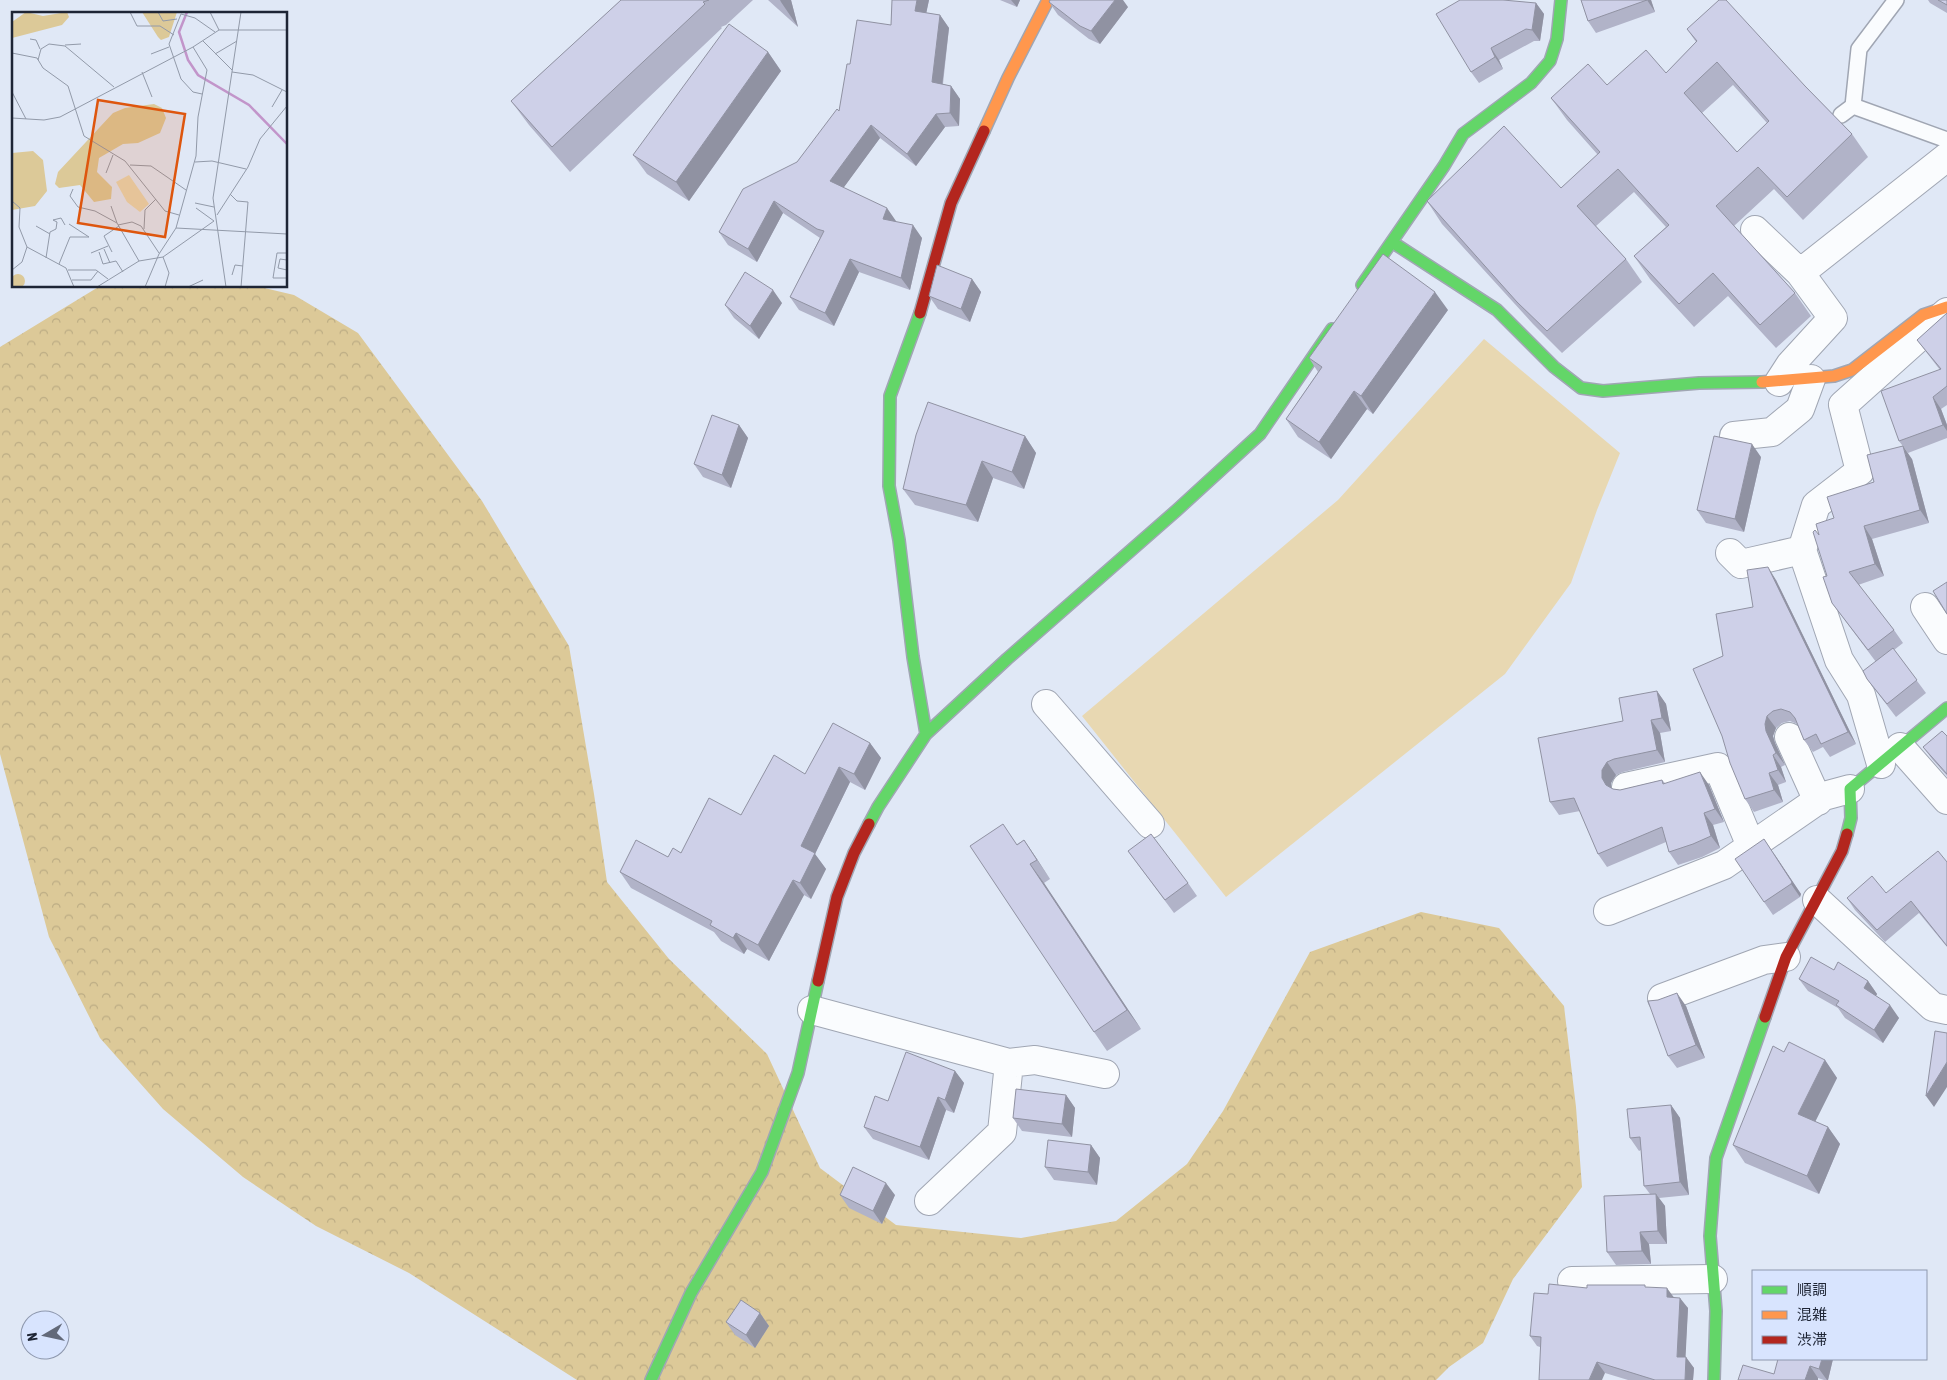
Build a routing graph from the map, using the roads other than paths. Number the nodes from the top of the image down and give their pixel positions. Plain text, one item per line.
1 (1048, 0) edge
2 (1561, 0) edge
3 (1896, 0) edge
4 (1853, 106) junction
5 (1841, 115) dead end
6 (1947, 140) edge
7 (1947, 157) edge
8 (1755, 230) dead end
9 (1392, 242) junction
10 (1800, 273) junction
11 (1354, 297) edge
12 (1947, 307) edge
13 (1947, 312) edge
14 (1337, 321) edge
15 (1811, 379) junction
16 (1779, 382) junction
17 (1734, 436) dead end
18 (1802, 550) junction
19 (1730, 553) dead end
20 (1925, 607) dead end
21 (1947, 640) edge
22 (1046, 704) dead end
23 (1947, 708) edge
24 (926, 734) junction
25 (1789, 737) dead end
26 (1890, 756) junction
27 (1626, 787) edge
28 (1850, 789) junction
29 (1947, 800) edge
30 (1818, 801) junction
31 (1150, 824) dead end
32 (1751, 846) junction
33 (1817, 900) junction
34 (1608, 911) dead end
35 (1786, 957) junction
36 (1662, 998) edge
37 (812, 1010) junction
38 (1947, 1010) edge
39 (1010, 1063) junction
40 (1105, 1074) dead end
41 (929, 1201) dead end
42 (1713, 1279) junction
43 (1572, 1281) dead end
44 (651, 1380) edge
45 (1714, 1380) edge

1 - 24 street
2 - 9 street
3 - 4 lane
4 - 5 lane
4 - 6 lane
7 - 10 street
8 - 10 street
9 - 11 street
9 - 16 street
10 - 16 street
12 - 15 street
13 - 18 street
14 - 24 street
15 - 16 street
15 - 17 street
18 - 19 street
18 - 26 street
20 - 21 street
22 - 31 street
23 - 26 street
24 - 37 street
25 - 30 street
26 - 28 street
26 - 29 street
27 - 32 street
28 - 30 street
28 - 33 street
30 - 32 street
32 - 34 street
33 - 35 street
33 - 38 street
35 - 36 street
35 - 42 street
37 - 39 street
37 - 44 street
39 - 40 street
39 - 41 street
42 - 43 street
42 - 45 street

